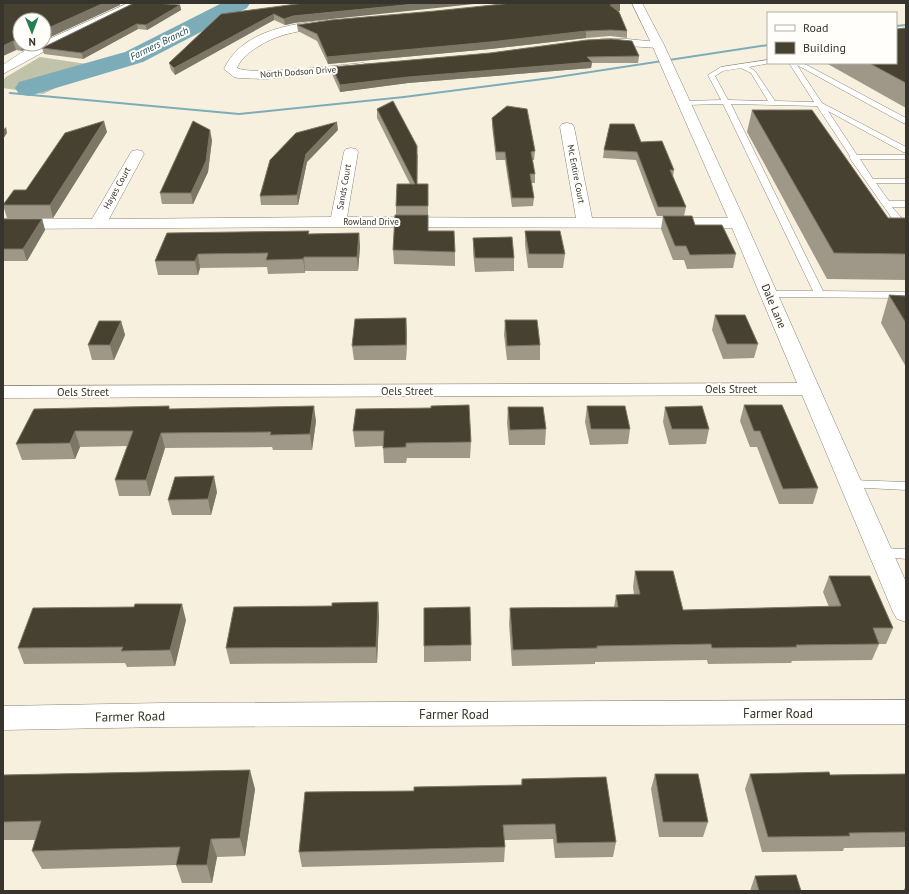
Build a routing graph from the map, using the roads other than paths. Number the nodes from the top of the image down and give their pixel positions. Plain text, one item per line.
1 (136, 3) edge
2 (637, 3) edge
3 (338, 22) edge
4 (586, 42) edge
5 (658, 45) junction
6 (767, 62) edge
7 (793, 64) edge
8 (800, 64) edge
9 (375, 66) edge
10 (742, 66) junction
11 (3, 70) edge
12 (726, 102) junction
13 (773, 103) junction
14 (685, 104) junction
15 (819, 104) junction
16 (906, 121) edge
17 (567, 127) dead end
18 (906, 150) edge
19 (351, 152) dead end
20 (906, 153) edge
21 (137, 154) dead end
22 (853, 157) junction
23 (886, 157) junction
24 (906, 157) edge
25 (870, 181) junction
26 (906, 181) edge
27 (886, 204) junction
28 (906, 204) edge
29 (338, 222) junction
30 (585, 222) junction
31 (738, 222) junction
32 (98, 223) junction
33 (3, 224) edge
34 (906, 227) edge
35 (769, 294) junction
36 (820, 294) junction
37 (906, 296) edge
38 (810, 389) junction
39 (3, 392) edge
40 (851, 484) junction
41 (906, 486) edge
42 (881, 554) junction
43 (906, 554) edge
44 (906, 612) edge
45 (906, 712) edge
46 (3, 718) edge

1 - 11 street
2 - 5 street, Dale Lane
3 - 9 street, North Dodson Drive
4 - 5 street
5 - 14 street, Dale Lane
6 - 10 lane
7 - 15 lane
8 - 16 lane
10 - 12 lane
10 - 13 lane
12 - 13 lane
12 - 14 lane
12 - 36 lane
13 - 15 lane
14 - 31 street, Dale Lane
15 - 18 lane
15 - 22 lane
17 - 30 street, Mc Entire Court
19 - 29 street, Sands Court
20 - 23 lane
21 - 32 street, Hayes Court
22 - 23 lane
22 - 25 lane
23 - 24 lane
25 - 26 lane
25 - 27 lane
27 - 28 lane
27 - 34 lane
29 - 30 street, Rowland Drive
29 - 32 street, Rowland Drive
30 - 31 street, Rowland Drive
31 - 35 street, Dale Lane
32 - 33 street, Rowland Drive
35 - 36 lane
35 - 38 street, Dale Lane
36 - 37 lane
38 - 39 street, Oels Street
38 - 40 street, Dale Lane
40 - 41 lane
40 - 42 street, Dale Lane
42 - 43 lane
42 - 44 street, Dale Lane
45 - 46 street, Farmer Road

